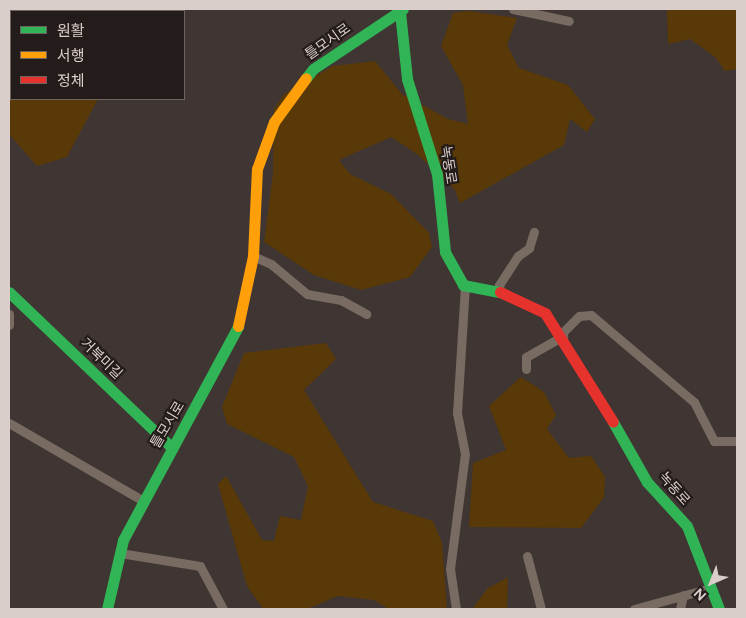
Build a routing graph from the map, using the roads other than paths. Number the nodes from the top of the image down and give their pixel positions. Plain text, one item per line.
1 (513, 9) edge
2 (402, 10) edge
3 (569, 21) dead end
4 (534, 232) dead end
5 (252, 256) junction
6 (465, 286) junction
7 (9, 292) edge
8 (500, 292) junction
9 (9, 314) edge
10 (366, 314) dead end
11 (9, 325) edge
12 (562, 335) junction
13 (526, 369) dead end
14 (9, 423) edge
15 (737, 441) edge
16 (172, 448) junction
17 (142, 500) junction
18 (120, 553) junction
19 (527, 556) dead end
20 (711, 588) junction
21 (683, 595) junction
22 (107, 609) edge
23 (223, 609) edge
24 (456, 609) edge
25 (541, 609) edge
26 (634, 609) edge
27 (680, 609) edge
28 (719, 609) edge

1 - 3 street
2 - 5 street, 틀모시로
2 - 6 street, 녹동로
4 - 8 street
5 - 10 street
5 - 16 street, 틀모시로
6 - 8 street, 녹동로
6 - 24 street
7 - 16 street, 거북미길
8 - 12 street, 녹동로
9 - 11 street
12 - 13 street
12 - 15 street
12 - 20 street, 녹동로
14 - 17 street
16 - 17 street, 틀모시로
17 - 18 street, 틀모시로
18 - 22 street, 틀모시로
18 - 23 street
19 - 25 street
20 - 21 street
20 - 28 street, 녹동로
21 - 26 street
21 - 27 street

